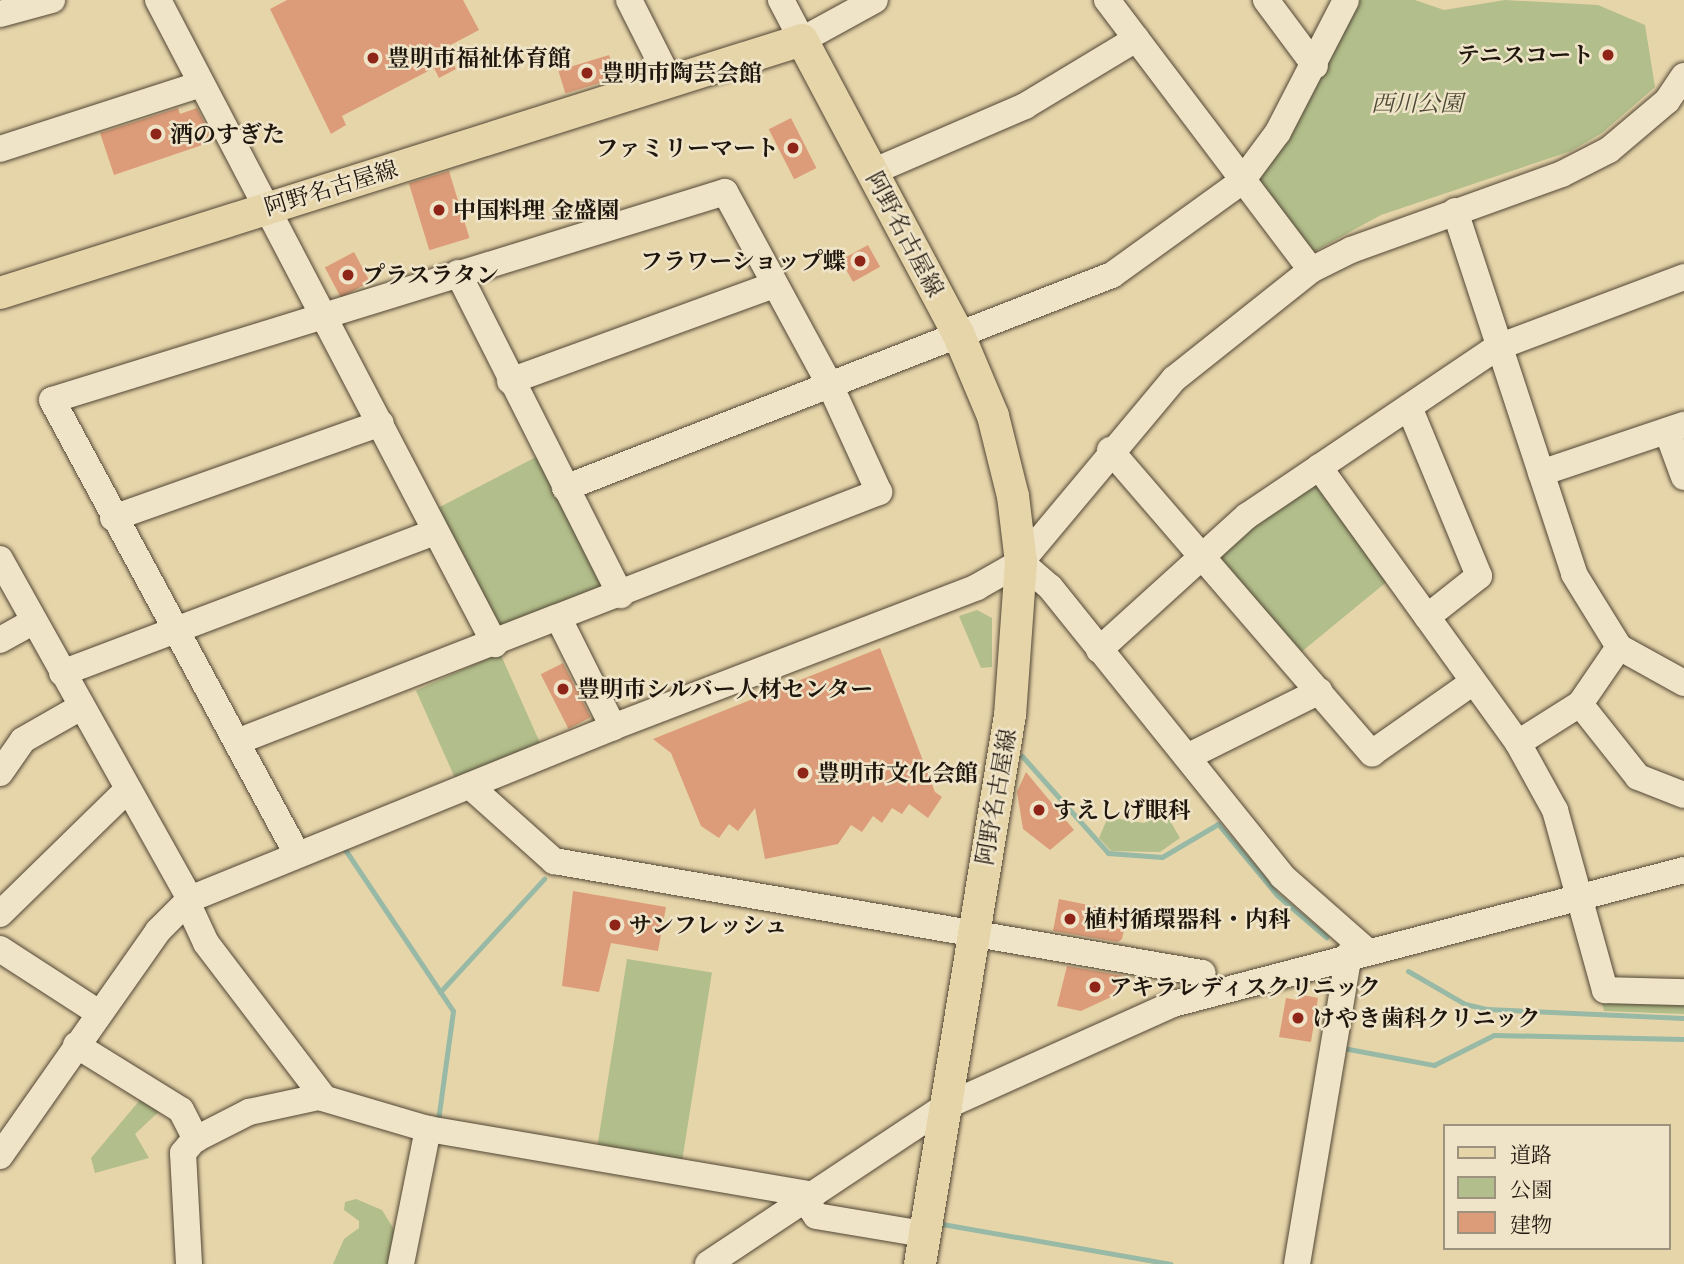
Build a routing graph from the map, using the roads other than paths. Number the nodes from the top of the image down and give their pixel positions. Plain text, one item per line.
1 (52, 0) edge
2 (158, 0) edge
3 (629, 0) edge
4 (781, 0) edge
5 (875, 0) edge
6 (1107, 0) edge
7 (1266, 0) edge
8 (1346, 0) edge
9 (0, 14) edge
10 (1136, 39) junction
11 (802, 40) junction
12 (1315, 66) junction
13 (1684, 76) edge
14 (670, 81) junction
15 (201, 84) junction
16 (0, 149) edge
17 (872, 172) junction
18 (1241, 182) junction
19 (268, 208) junction
20 (1455, 211) junction
21 (1311, 270) junction
22 (458, 273) junction
23 (1684, 277) edge
24 (774, 285) junction
25 (0, 293) edge
26 (322, 313) junction
27 (958, 333) junction
28 (1498, 347) junction
29 (510, 381) junction
30 (831, 387) junction
31 (1409, 407) junction
32 (381, 423) junction
33 (1675, 428) edge
34 (1110, 450) junction
35 (1319, 467) junction
36 (1541, 473) junction
37 (1684, 477) edge
38 (565, 488) junction
39 (113, 518) junction
40 (435, 532) junction
41 (1206, 554) junction
42 (0, 559) edge
43 (1021, 562) junction
44 (621, 596) junction
45 (1427, 617) junction
46 (559, 619) junction
47 (34, 621) junction
48 (177, 632) junction
49 (0, 640) edge
50 (495, 644) junction
51 (1619, 647) junction
52 (1099, 650) junction
53 (62, 673) junction
54 (1474, 682) junction
55 (1684, 683) edge
56 (1320, 691) junction
57 (1580, 704) junction
58 (81, 707) junction
59 (614, 727) junction
60 (239, 741) junction
61 (1518, 743) junction
62 (1187, 757) junction
63 (0, 773) edge
64 (470, 786) junction
65 (126, 791) junction
66 (1684, 794) edge
67 (297, 853) junction
68 (1684, 870) edge
69 (1579, 895) junction
70 (189, 901) junction
71 (1, 910) edge
72 (973, 933) junction
73 (0, 948) edge
74 (1358, 952) junction
75 (1684, 992) edge
76 (1206, 994) junction
77 (99, 1013) junction
78 (76, 1045) junction
79 (324, 1098) junction
80 (946, 1106) junction
81 (428, 1129) junction
82 (196, 1139) junction
83 (0, 1156) edge
84 (809, 1198) junction
85 (922, 1249) edge
86 (189, 1264) edge
87 (401, 1264) edge
88 (708, 1264) edge
89 (1297, 1264) edge

1 - 9 street
2 - 15 street
3 - 14 street
4 - 11 street
5 - 11 street
6 - 10 street
7 - 12 street
8 - 12 street
10 - 17 street
10 - 18 street
11 - 14 main road, 阿野名古屋線
11 - 17 main road, 阿野名古屋線
12 - 18 street
13 - 20 street
14 - 19 main road, 阿野名古屋線
15 - 16 street
15 - 19 street
17 - 27 main road, 阿野名古屋線
18 - 21 street
18 - 27 street
19 - 25 main road, 阿野名古屋線
19 - 26 street
20 - 21 street
20 - 28 street
21 - 34 street
22 - 24 street
22 - 26 street
22 - 29 street
23 - 28 street
24 - 29 street
24 - 30 street
26 - 32 street
26 - 39 street
27 - 30 street
27 - 43 main road, 阿野名古屋線
28 - 31 street
28 - 36 street
29 - 38 street
30 - 38 street
30 - 44 street
31 - 35 street
31 - 45 street
32 - 39 street
32 - 40 street
33 - 36 street
33 - 37 street
34 - 41 street
34 - 43 street
35 - 41 street
35 - 45 street
36 - 51 street
38 - 44 street
39 - 48 street
40 - 48 street
40 - 50 street
41 - 52 street
41 - 56 street
42 - 47 street
43 - 52 street
43 - 59 street
43 - 72 main road, 阿野名古屋線
44 - 46 street
45 - 54 street
46 - 50 street
46 - 59 street
47 - 49 street
47 - 53 street
48 - 53 street
48 - 60 street
50 - 60 street
51 - 55 street
51 - 57 street
52 - 62 street
53 - 58 street
54 - 56 street
54 - 61 street
56 - 62 street
57 - 61 street
57 - 66 street
58 - 63 street
58 - 65 street
59 - 64 street
60 - 67 street
61 - 69 street
62 - 74 street
64 - 67 street
64 - 72 street
65 - 70 street
65 - 71 street
67 - 70 street
68 - 69 street
69 - 74 street
69 - 75 street
70 - 77 street
70 - 79 street
72 - 76 street
72 - 80 main road, 阿野名古屋線
73 - 77 street
74 - 76 street
74 - 89 street
76 - 80 street
77 - 78 street
78 - 82 street
78 - 83 street
79 - 81 street
79 - 82 street
80 - 84 street
80 - 85 main road, 阿野名古屋線
81 - 84 street
81 - 87 street
82 - 86 street
84 - 85 street
84 - 88 street

